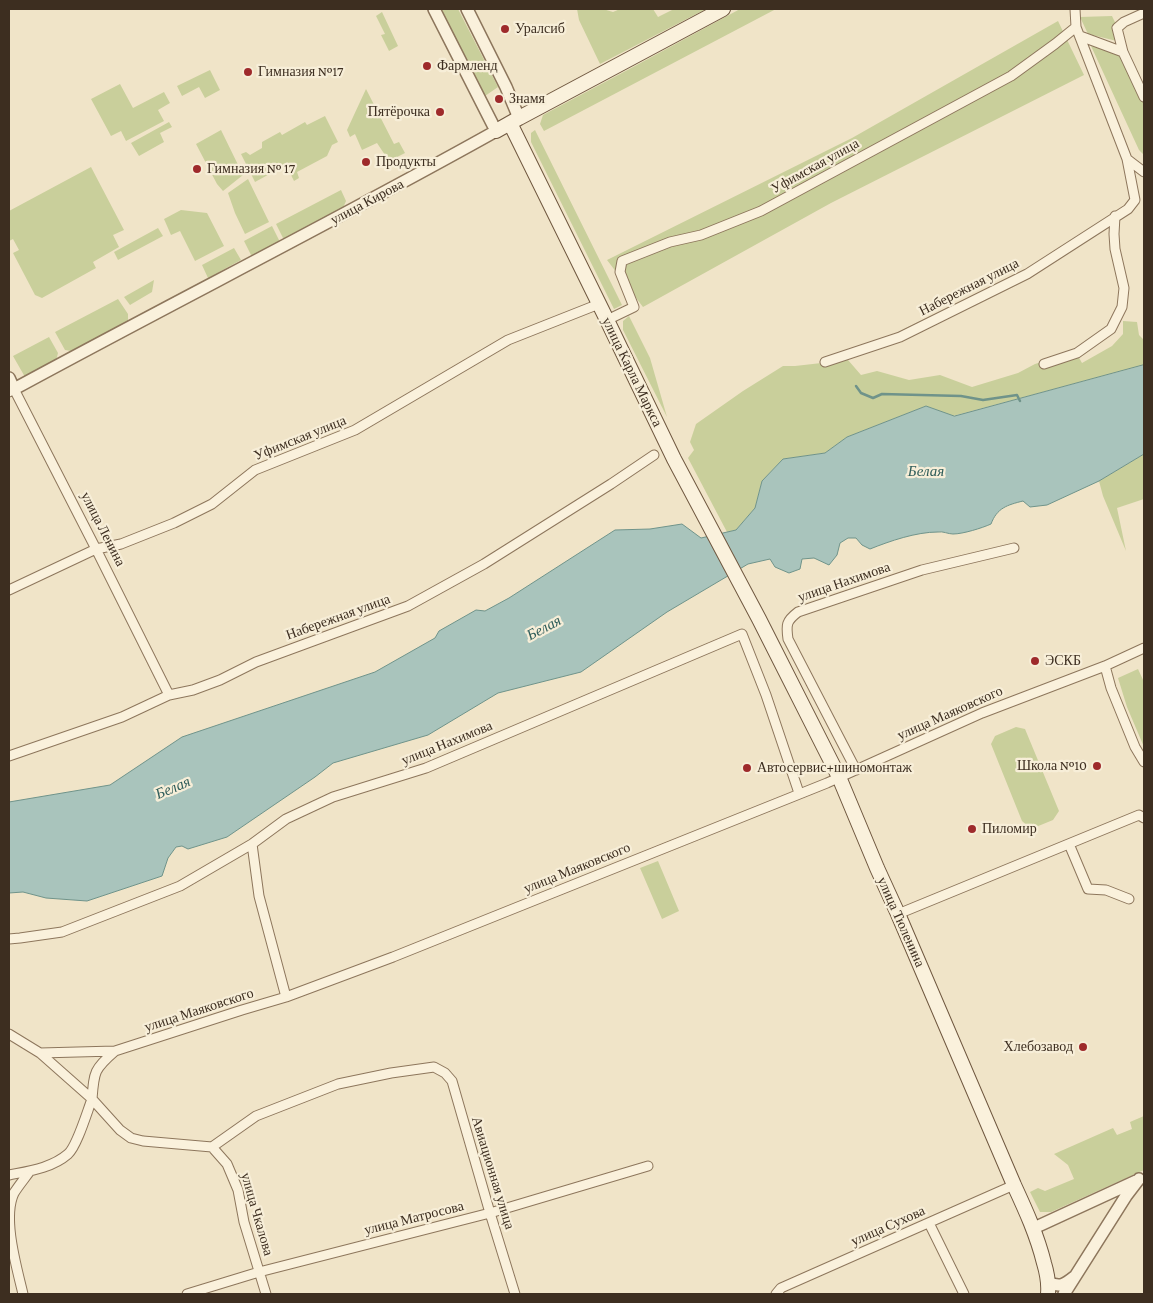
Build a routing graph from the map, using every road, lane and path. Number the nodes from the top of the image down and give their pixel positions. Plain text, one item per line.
1 (434, 9) edge
2 (467, 9) edge
3 (723, 9) edge
4 (1075, 9) edge
5 (1144, 13) edge
6 (1076, 27) junction
7 (1080, 36) junction
8 (1123, 52) junction
9 (1144, 97) edge
10 (514, 121) junction
11 (496, 131) junction
12 (1127, 159) junction
13 (1144, 172) edge
14 (1115, 216) junction
15 (599, 304) junction
16 (608, 320) junction
17 (825, 362) dead end
18 (1044, 364) dead end
19 (9, 378) edge
20 (12, 390) edge
21 (654, 455) dead end
22 (1014, 548) dead end
23 (96, 549) junction
24 (9, 590) edge
25 (759, 619) joint
26 (1144, 648) edge
27 (1105, 666) junction
28 (169, 695) junction
29 (9, 756) edge
30 (1144, 762) edge
31 (856, 770) junction
32 (839, 777) junction
33 (800, 793) junction
34 (1142, 815) edge
35 (252, 844) junction
36 (1069, 844) junction
37 (1129, 900) dead end
38 (898, 914) junction
39 (9, 938) edge
40 (286, 997) junction
41 (9, 1034) edge
42 (115, 1051) junction
43 (40, 1053) junction
44 (92, 1099) junction
45 (212, 1147) junction
46 (648, 1166) dead end
47 (30, 1170) junction
48 (9, 1175) edge
49 (1142, 1178) edge
50 (1014, 1185) junction
51 (490, 1213) junction
52 (929, 1223) junction
53 (1034, 1228) junction
54 (258, 1272) junction
55 (1077, 1274) junction
56 (1048, 1289) edge
57 (23, 1294) edge
58 (187, 1294) edge
59 (266, 1294) edge
60 (515, 1294) edge
61 (776, 1294) edge
62 (964, 1294) edge
63 (1064, 1294) edge

1 - 11 street
2 - 10 street, улица Карла Маркса
3 - 10 main road, улица Кирова
4 - 6 street
5 - 8 street
6 - 7 street
6 - 16 street, Уфимская улица
7 - 8 street
7 - 12 street
8 - 9 street
10 - 11 main road, улица Кирова
10 - 15 main road, улица Карла Маркса
11 - 20 street, улица Кирова
12 - 13 street
12 - 14 street, Набережная улица
14 - 17 street, Набережная улица
14 - 18 street
15 - 16 main road, улица Карла Маркса
15 - 23 street, Уфимская улица
16 - 25 main road, улица Карла Маркса
19 - 20 street, улица Ленина
20 - 23 street, улица Ленина
21 - 28 street, Набережная улица
22 - 31 street, улица Нахимова
23 - 24 street, Уфимская улица
23 - 28 street, улица Ленина
25 - 32 main road, улица Тюленина
26 - 27 street, улица Маяковского
27 - 30 street
27 - 31 street, улица Маяковского
28 - 29 street, Набережная улица
31 - 32 street, улица Маяковского
32 - 33 street, улица Маяковского
32 - 38 main road, улица Тюленина
33 - 35 street, улица Нахимова
33 - 40 street, улица Маяковского
34 - 36 street
35 - 39 street, улица Нахимова
35 - 40 street
36 - 37 street
36 - 38 street
38 - 50 main road, улица Тюленина
40 - 42 street, улица Маяковского
41 - 43 street
42 - 43 street, улица Маяковского
42 - 44 street
43 - 44 street
44 - 45 street
44 - 47 street
45 - 51 street, Авиационная улица
45 - 54 street, улица Чкалова
46 - 51 street, улица Матросова
47 - 48 street
47 - 57 street
49 - 53 street
49 - 55 street
50 - 52 street, улица Сухова
50 - 53 main road, улица Тюленина
51 - 54 street, улица Матросова
51 - 60 street, Авиационная улица
52 - 61 street, улица Сухова
52 - 62 street
53 - 56 main road, улица Тюленина
54 - 58 street, улица Матросова
54 - 59 street, улица Чкалова
55 - 56 street
55 - 63 street

